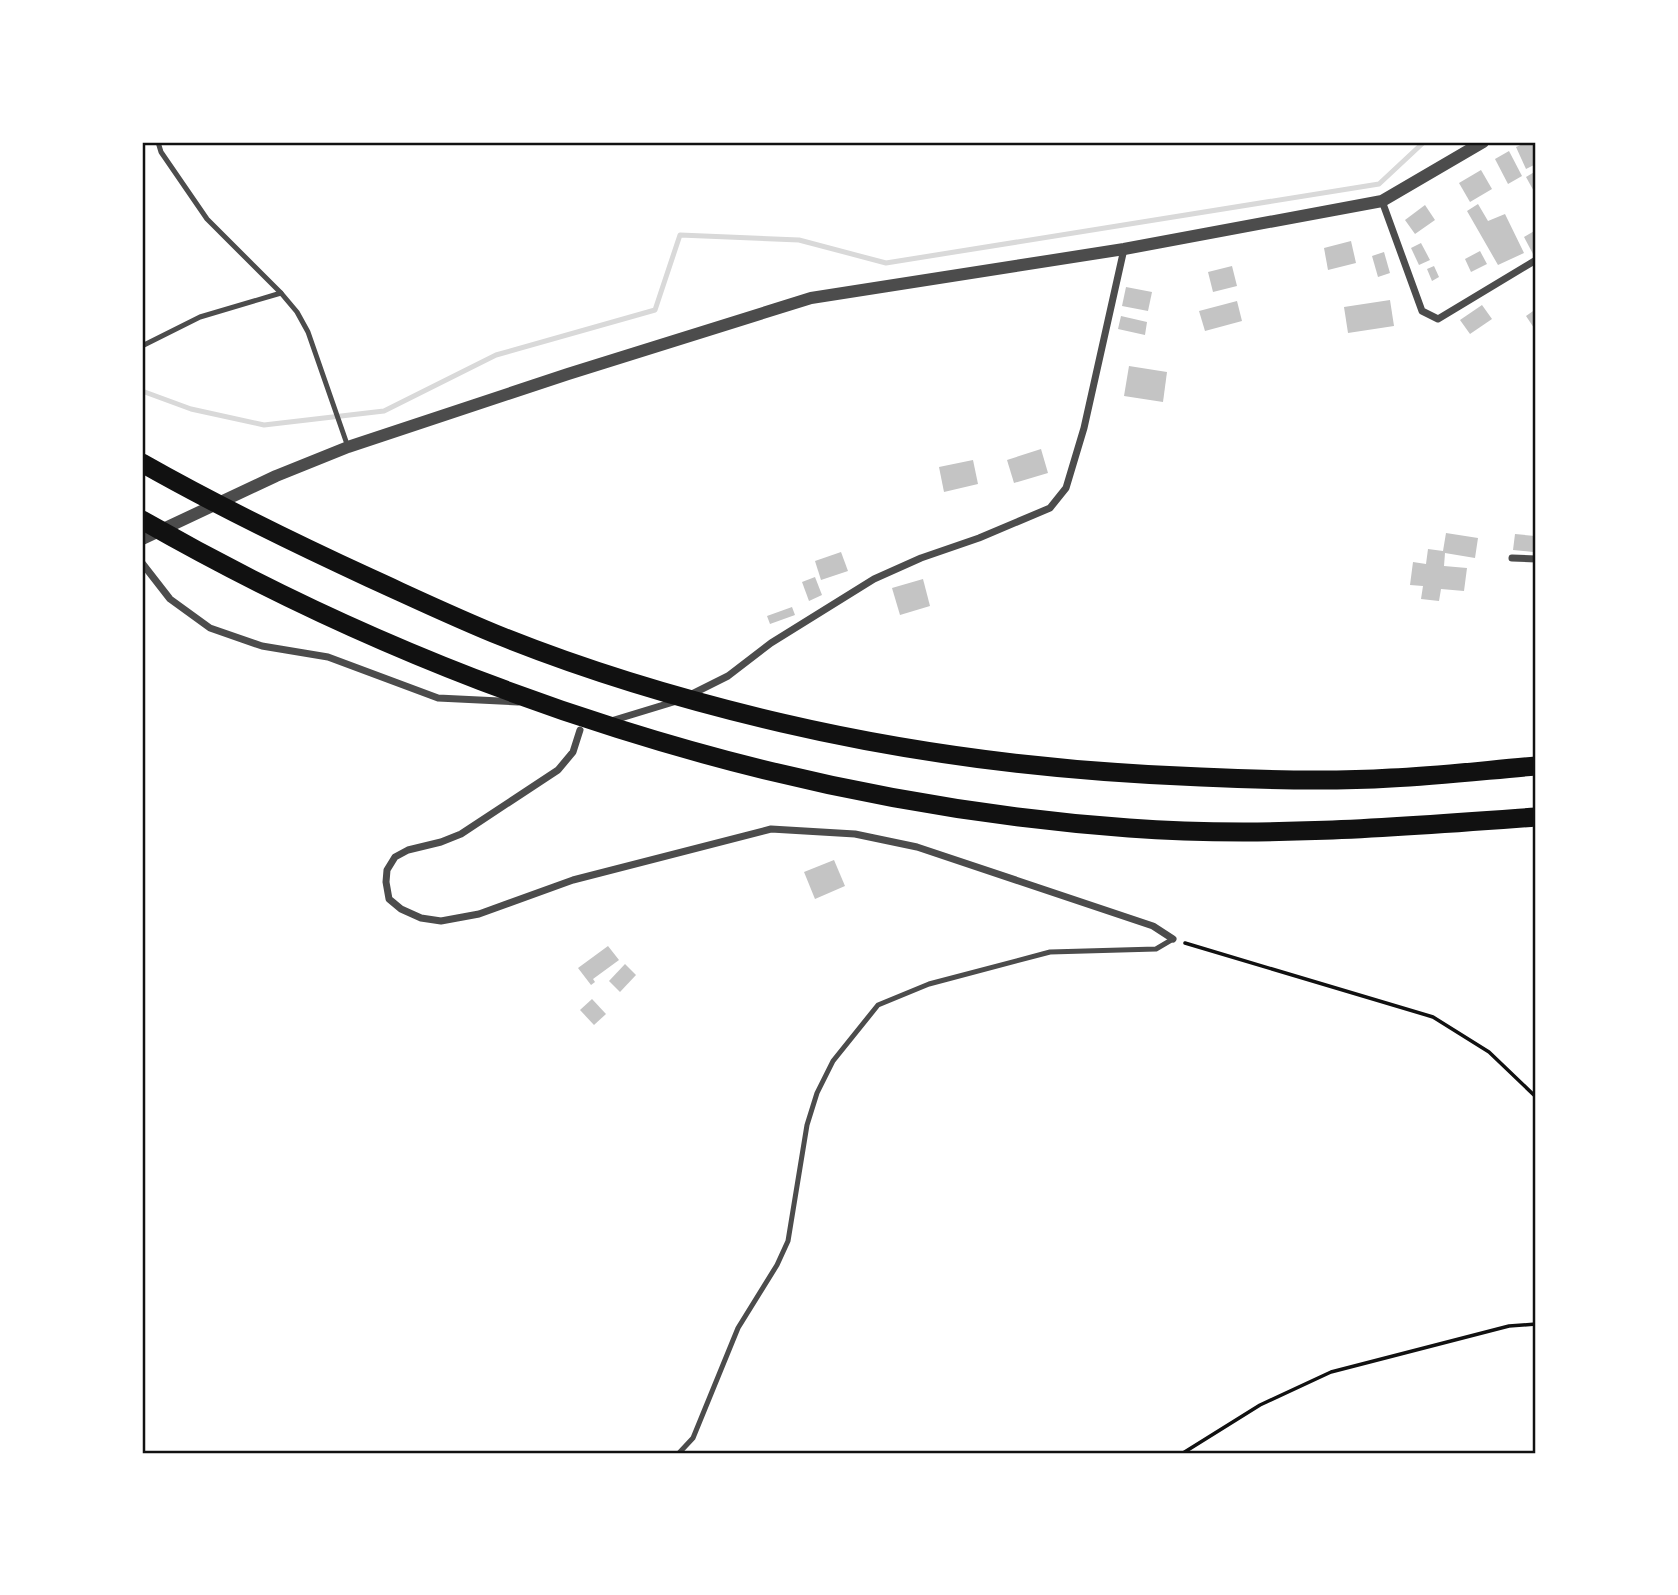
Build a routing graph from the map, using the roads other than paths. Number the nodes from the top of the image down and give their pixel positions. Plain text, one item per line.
1 (158, 142) edge
2 (1483, 142) edge
3 (1382, 201) junction
4 (1124, 249) junction
5 (1536, 260) edge
6 (281, 293) junction
7 (142, 346) edge
8 (348, 447) junction
9 (142, 463) edge
10 (142, 520) edge
11 (142, 539) edge
12 (1512, 558) dead end
13 (1536, 559) edge
14 (142, 563) edge
15 (580, 730) junction
16 (1536, 766) edge
17 (1536, 817) edge
18 (1174, 939) joint
19 (679, 1453) edge

1 - 6 lane
2 - 3 street
3 - 4 street
3 - 5 street
4 - 8 street
4 - 15 street
6 - 7 lane
6 - 8 lane
8 - 11 street
9 - 16 highway
10 - 17 highway
12 - 13 street
14 - 15 street
15 - 18 street
18 - 19 lane

